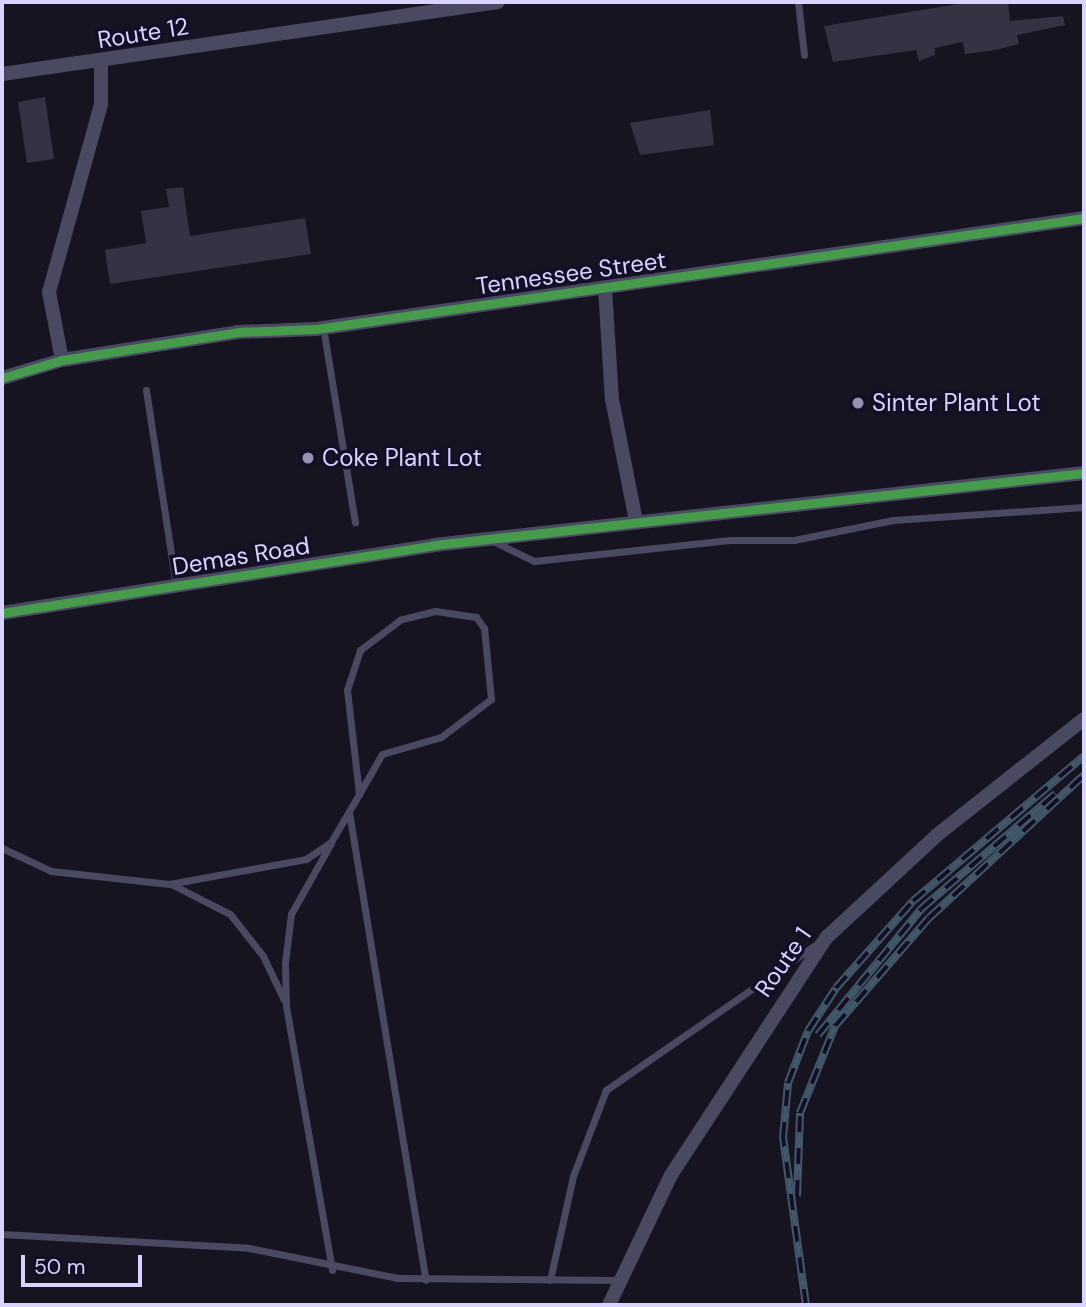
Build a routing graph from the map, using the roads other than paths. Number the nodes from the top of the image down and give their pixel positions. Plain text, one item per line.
1 (498, 2) edge
2 (798, 2) edge
3 (804, 55) dead end
4 (101, 62) junction
5 (2, 74) edge
6 (1084, 218) edge
7 (605, 289) junction
8 (324, 327) junction
9 (62, 360) junction
10 (2, 379) edge
11 (146, 390) dead end
12 (1084, 473) edge
13 (1084, 507) edge
14 (636, 520) junction
15 (355, 522) dead end
16 (487, 538) junction
17 (176, 587) junction
18 (2, 613) edge
19 (1084, 719) edge
20 (359, 794) junction
21 (349, 812) junction
22 (331, 842) junction
23 (2, 848) edge
24 (169, 884) junction
25 (827, 937) junction
26 (286, 1006) junction
27 (2, 1234) edge
28 (332, 1270) junction
29 (426, 1280) junction
30 (550, 1280) junction
31 (621, 1280) junction
32 (609, 1305) edge

1 - 4 street, Route 12
2 - 3 lane
4 - 5 street, Route 12
4 - 9 street
6 - 7 street, Tennessee Street
7 - 8 street, Tennessee Street
7 - 14 street
8 - 9 street, Tennessee Street
8 - 15 lane
9 - 10 street, Tennessee Street
11 - 17 lane
12 - 14 street
13 - 16 lane
14 - 16 street
16 - 17 street, Demas Road
17 - 18 street, Demas Road
19 - 25 street, Route 1
20 - 20 lane
20 - 21 lane
21 - 22 lane
21 - 29 lane
22 - 24 lane
22 - 26 lane
23 - 24 lane
24 - 26 lane
25 - 30 lane
25 - 31 street, Route 1
26 - 28 lane
27 - 28 lane
28 - 29 lane
29 - 30 lane
30 - 31 lane
31 - 32 street, Route 1

